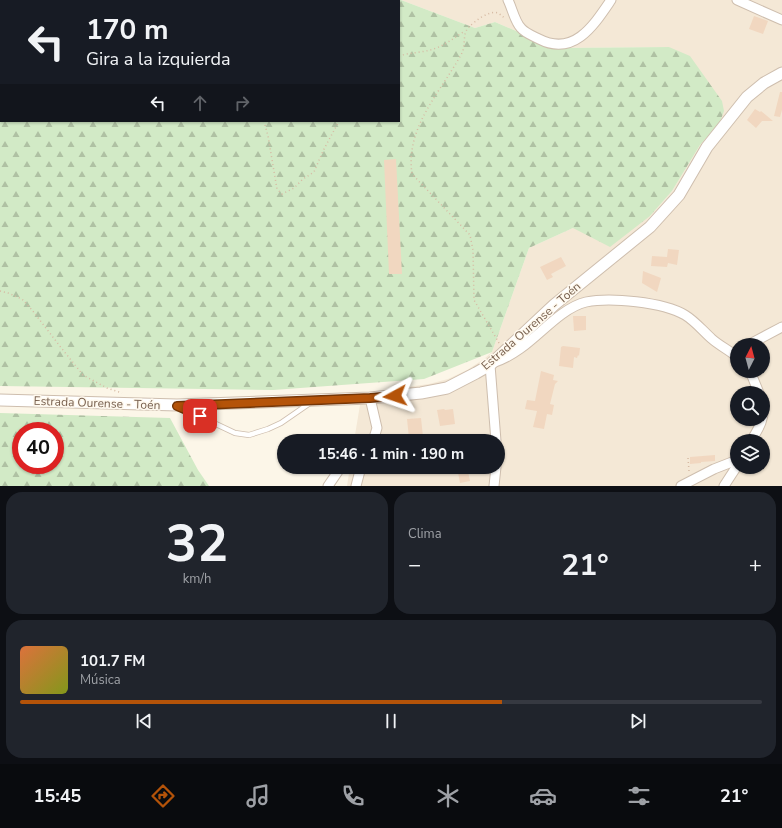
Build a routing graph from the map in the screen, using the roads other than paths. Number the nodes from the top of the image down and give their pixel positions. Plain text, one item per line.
1 (508, 0) edge
2 (611, 0) edge
3 (737, 0) edge
4 (782, 20) edge
5 (782, 73) edge
6 (782, 327) edge
7 (761, 338) edge
8 (730, 350) edge
9 (491, 364) junction
10 (370, 398) junction
11 (0, 400) edge
12 (314, 400) junction
13 (177, 406) junction
14 (375, 434) edge
15 (496, 434) edge
16 (730, 462) edge
17 (336, 474) edge
18 (359, 474) edge
19 (495, 474) edge
20 (732, 474) edge
21 (328, 486) edge
22 (356, 486) edge
23 (494, 486) edge
24 (681, 486) edge
25 (724, 486) edge

1 - 2 street
3 - 4 street
5 - 9 street, Estrada Ourense - Toén
6 - 7 street
8 - 9 street
9 - 10 street, Estrada Ourense - Toén
9 - 15 street
10 - 12 street, Estrada Ourense - Toén
10 - 14 street
11 - 13 street, Estrada Ourense - Toén
12 - 13 street, Estrada Ourense - Toén
12 - 13 lane
16 - 24 street
17 - 21 street
18 - 22 street
19 - 23 street
20 - 25 street

